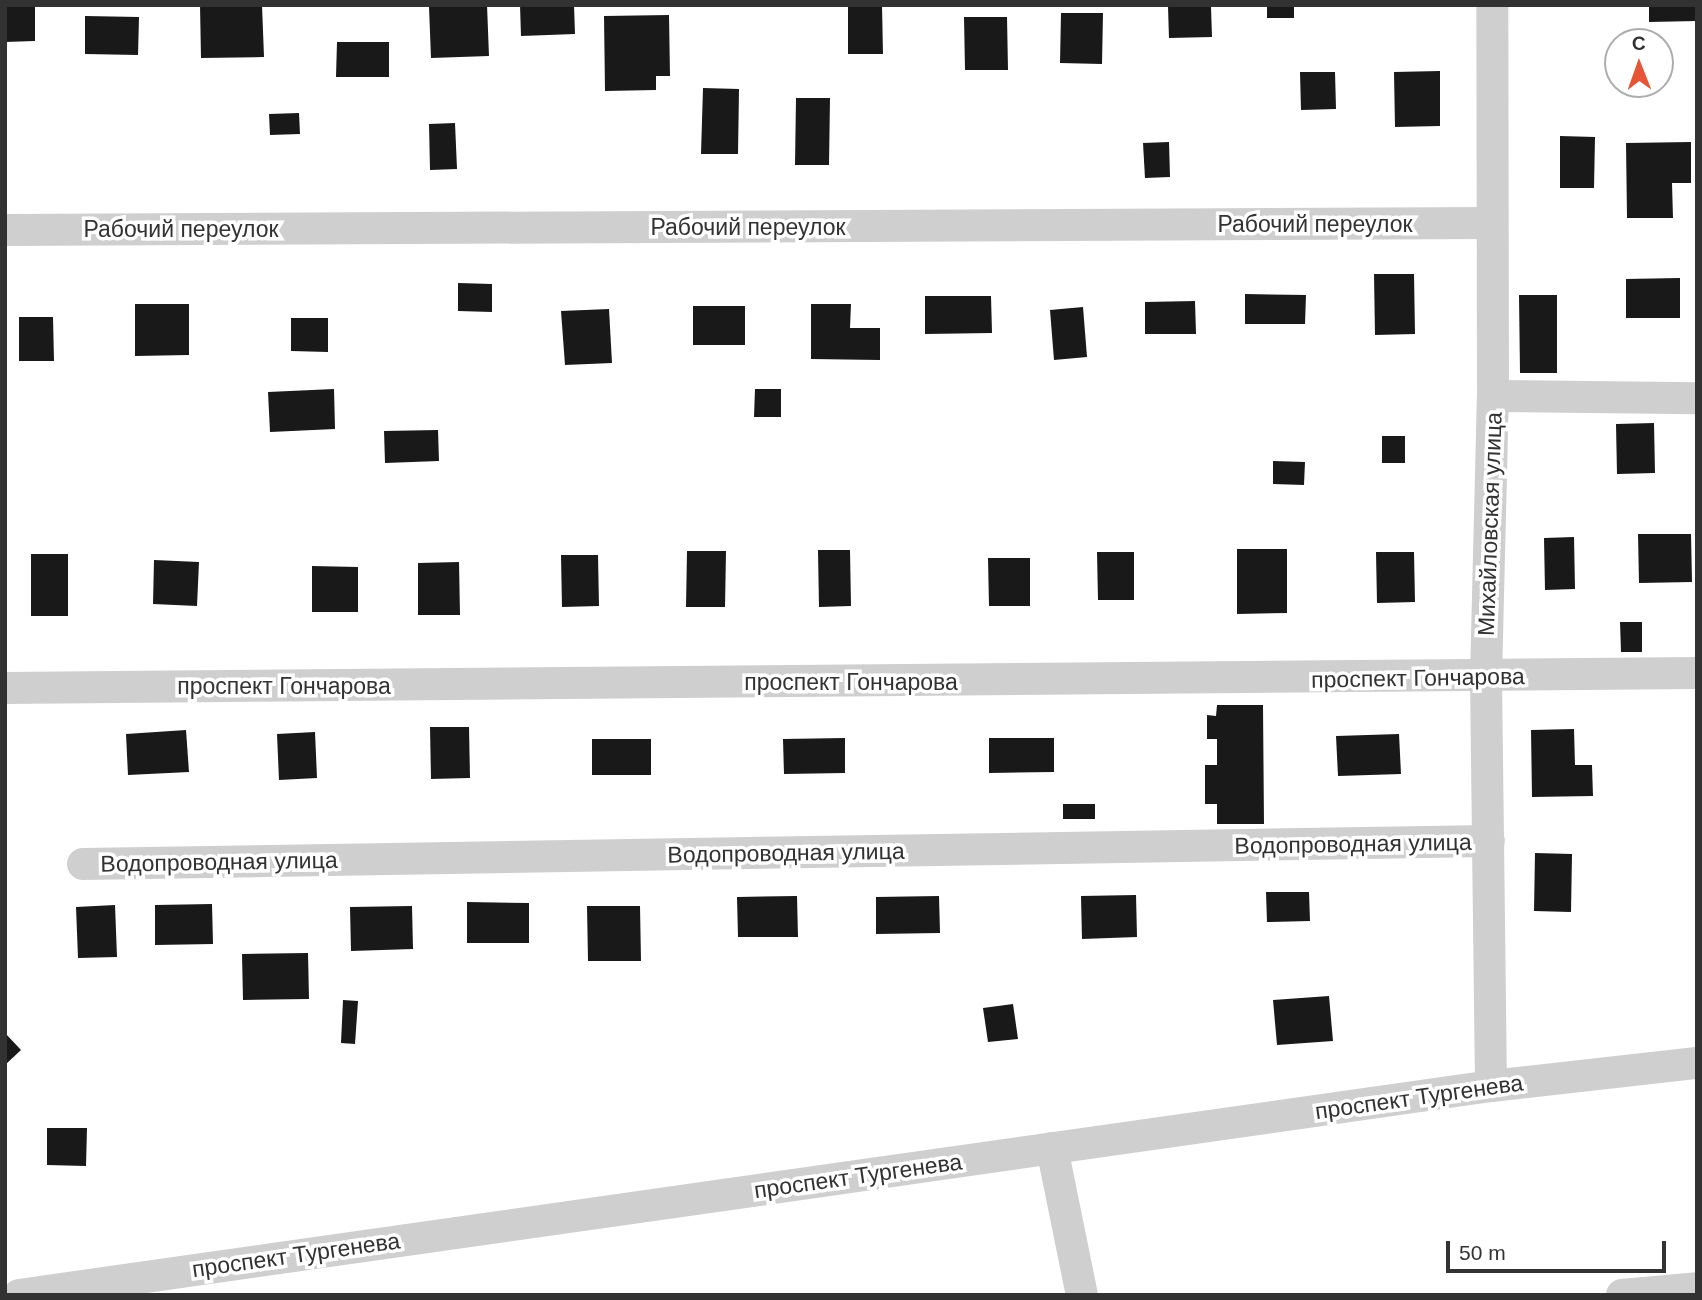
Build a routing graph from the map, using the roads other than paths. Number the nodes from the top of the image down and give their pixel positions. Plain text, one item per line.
1 (1492, 5) edge
2 (1491, 223) junction
3 (5, 230) edge
4 (1493, 396) junction
5 (1697, 398) edge
6 (1697, 673) edge
7 (1486, 678) junction
8 (5, 688) edge
9 (1489, 841) junction
10 (83, 864) dead end
11 (1697, 1063) edge
12 (1491, 1086) junction
13 (1052, 1148) junction
14 (1697, 1288) edge
15 (19, 1295) edge
16 (1082, 1295) edge
17 (1622, 1295) edge

1 - 2 street, Михайловская улица
2 - 3 street, Рабочий переулок
2 - 4 street, Михайловская улица
4 - 5 street
4 - 7 street, Михайловская улица
6 - 7 street, проспект Гончарова
7 - 8 street, проспект Гончарова
7 - 9 street, Михайловская улица
9 - 10 street, Водопроводная улица
9 - 12 street, Михайловская улица
11 - 12 street, проспект Тургенева
12 - 13 street, проспект Тургенева
13 - 15 street, проспект Тургенева
13 - 16 street
14 - 17 street

